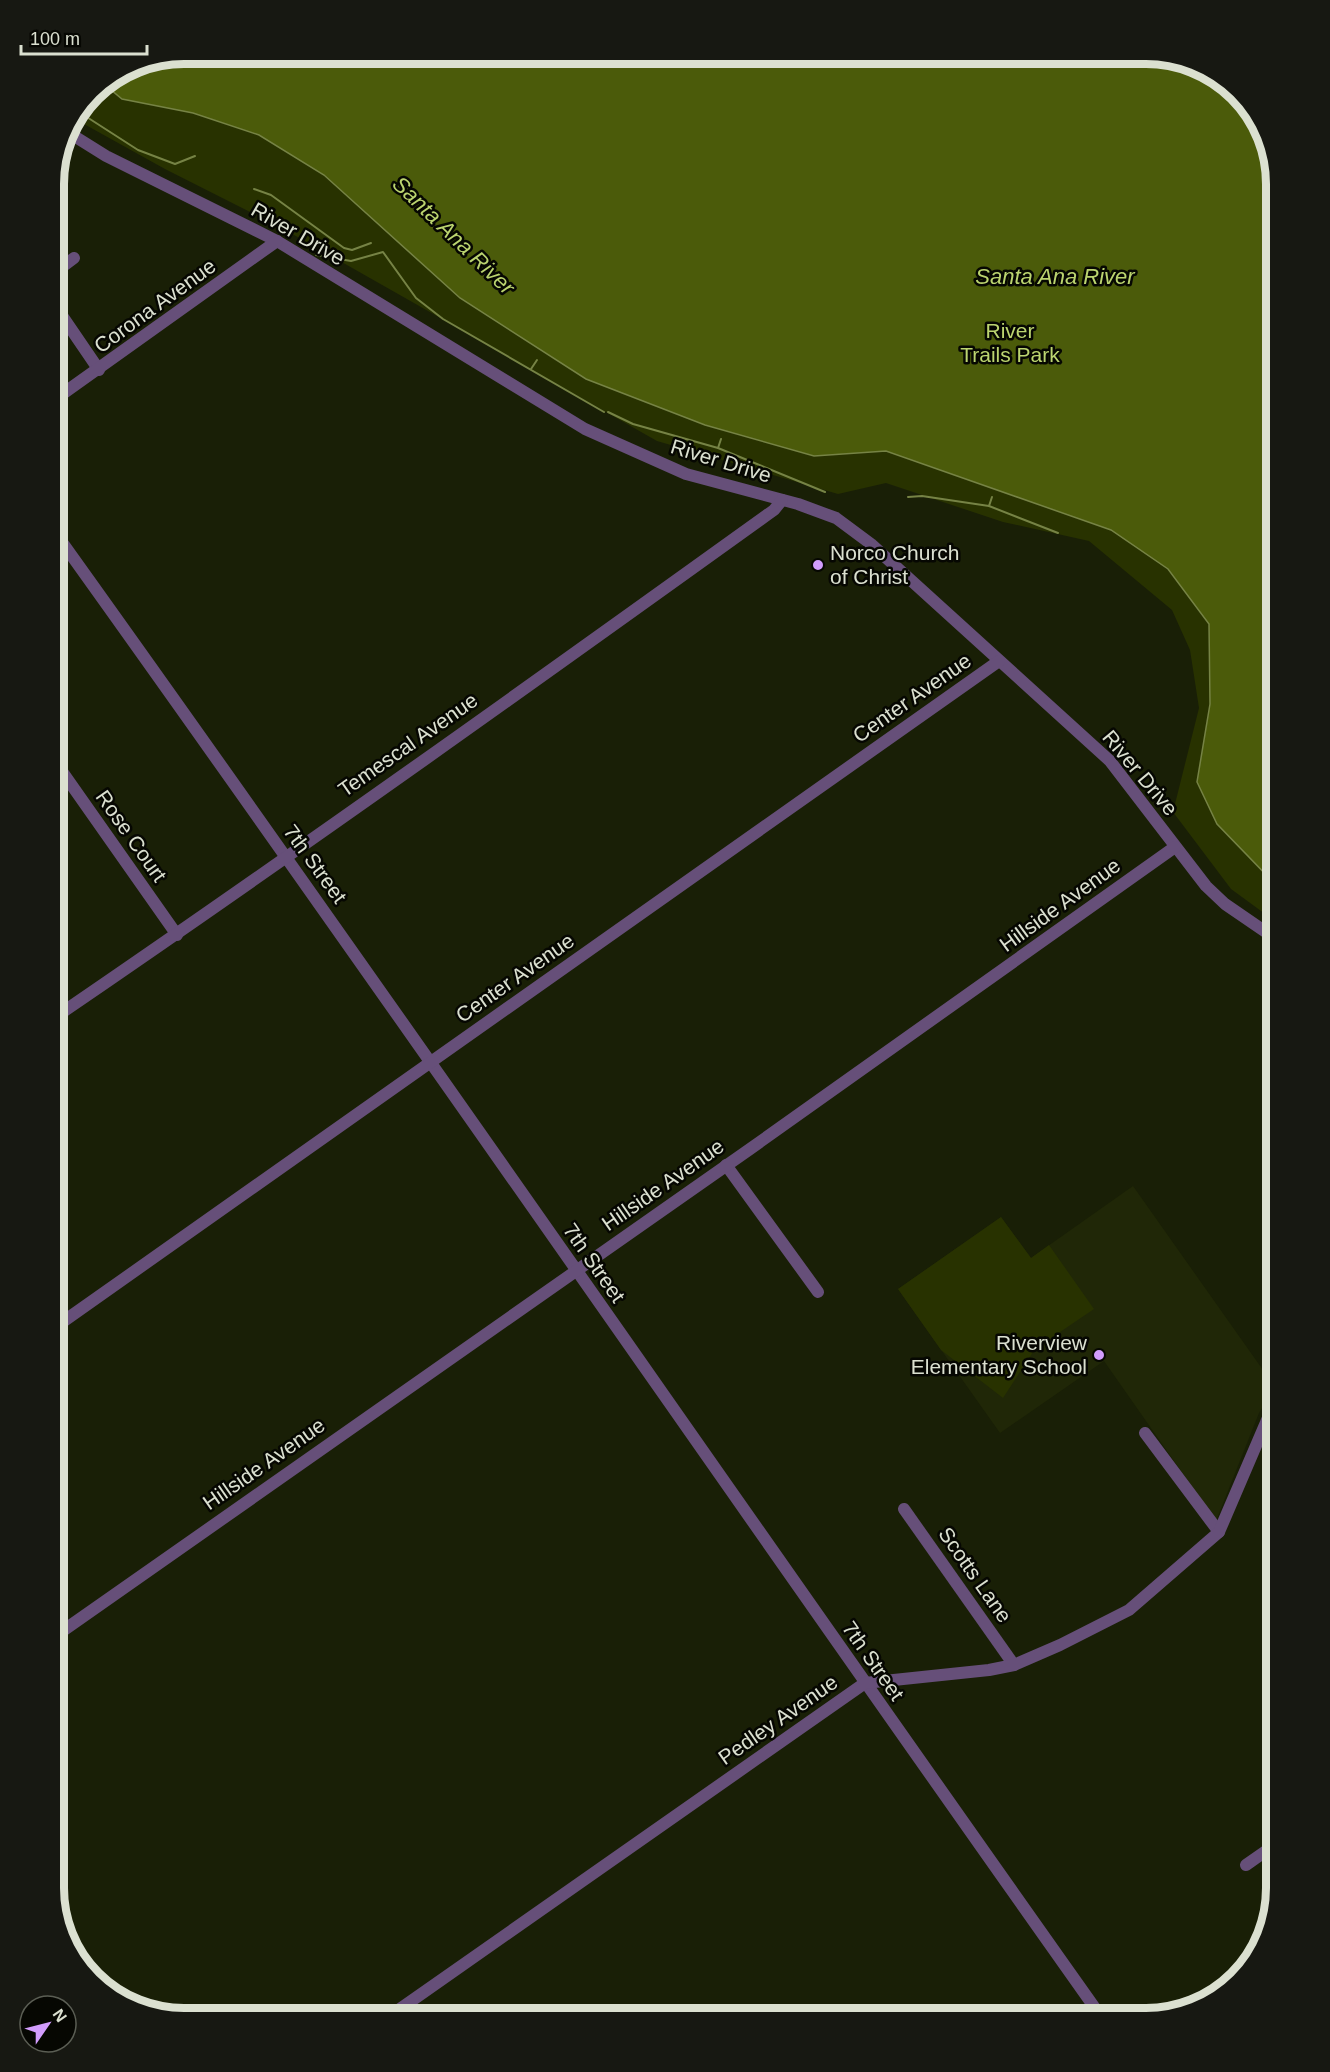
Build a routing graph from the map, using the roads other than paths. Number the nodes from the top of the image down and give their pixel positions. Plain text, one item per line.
1 (75, 137) edge
2 (277, 241) junction
3 (74, 258) dead end
4 (65, 265) edge
5 (65, 320) edge
6 (99, 370) junction
7 (65, 393) edge
8 (782, 500) junction
9 (65, 546) edge
10 (999, 662) junction
11 (65, 775) edge
12 (1174, 846) junction
13 (285, 857) junction
14 (1265, 931) edge
15 (177, 935) junction
16 (65, 1011) edge
17 (430, 1062) junction
18 (726, 1165) junction
19 (574, 1270) junction
20 (818, 1292) dead end
21 (64, 1321) edge
22 (1265, 1425) edge
23 (1145, 1433) dead end
24 (904, 1509) dead end
25 (1219, 1532) junction
26 (64, 1629) edge
27 (1014, 1665) junction
28 (865, 1683) junction
29 (1265, 1852) edge
30 (1246, 1865) dead end
31 (402, 2007) edge
32 (1095, 2008) edge

1 - 2 street, River Drive
2 - 6 street, Corona Avenue
2 - 8 street, River Drive
3 - 4 street
5 - 6 street
6 - 7 street, Corona Avenue
8 - 10 street, River Drive
8 - 13 street, Temescal Avenue
9 - 13 street, 7th Street
10 - 12 street, River Drive
10 - 17 street, Center Avenue
11 - 15 street, Rose Court
12 - 14 street, River Drive
12 - 18 street, Hillside Avenue
13 - 15 street, Temescal Avenue
13 - 17 street, 7th Street
15 - 16 street, Temescal Avenue
17 - 19 street, 7th Street
17 - 21 street, Center Avenue
18 - 19 street, Hillside Avenue
18 - 20 street
19 - 26 street, Hillside Avenue
19 - 28 street, 7th Street
22 - 25 street, Pedley Avenue
23 - 25 street
24 - 27 street, Scotts Lane
25 - 27 street, Pedley Avenue
27 - 28 street, Pedley Avenue
28 - 31 street, Pedley Avenue
28 - 32 street, 7th Street
29 - 30 street

